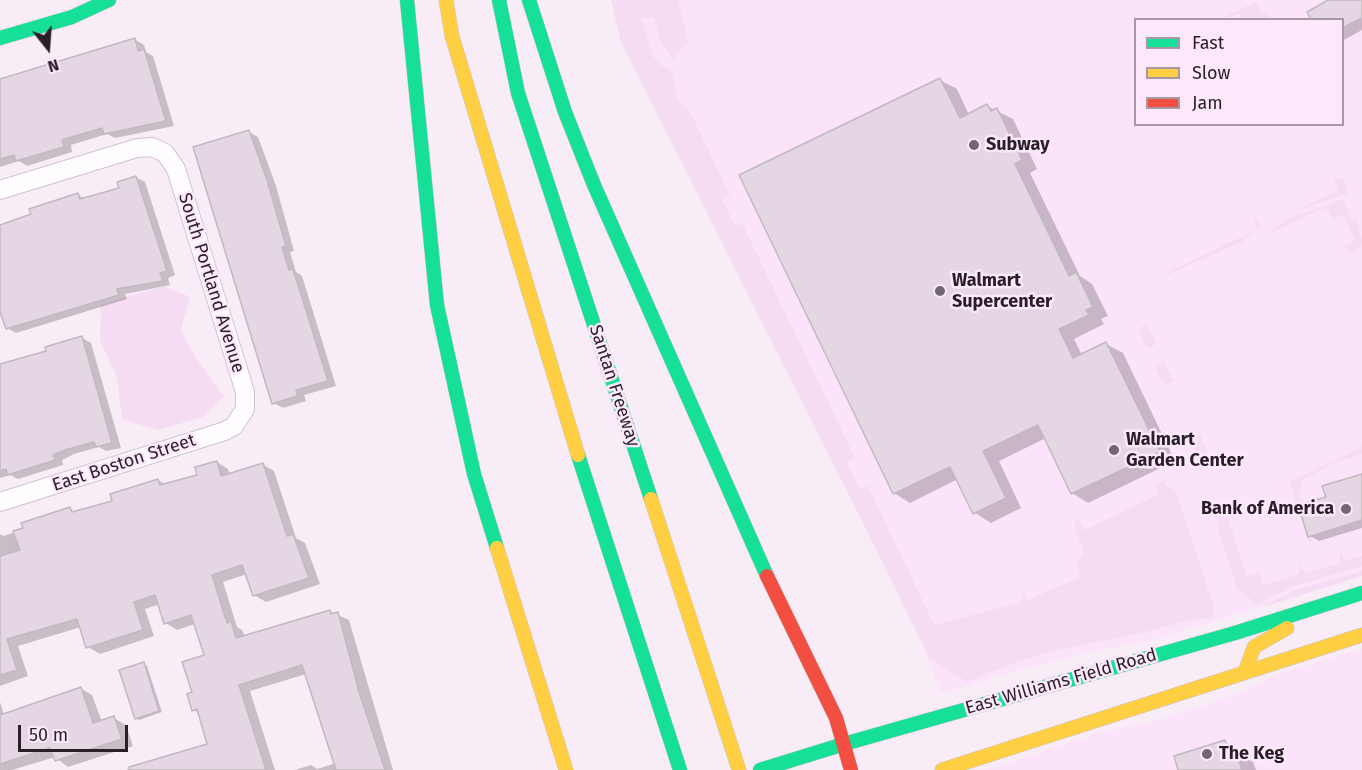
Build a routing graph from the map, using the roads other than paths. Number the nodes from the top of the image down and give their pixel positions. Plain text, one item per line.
1 (108, 0) edge
2 (407, 0) edge
3 (446, 0) edge
4 (499, 0) edge
5 (529, 0) edge
6 (0, 38) edge
7 (0, 190) edge
8 (242, 416) joint
9 (0, 502) edge
10 (1362, 593) edge
11 (1341, 599) junction
12 (1362, 635) edge
13 (1245, 672) junction
14 (844, 744) junction
15 (566, 770) edge
16 (680, 770) edge
17 (740, 770) edge
18 (760, 770) edge
19 (851, 770) edge
20 (942, 770) edge

1 - 6 main road
2 - 15 main road
3 - 16 main road
4 - 17 main road, Santan Freeway
5 - 14 main road
7 - 8 street, South Portland Avenue
8 - 9 street, East Boston Street
10 - 11 main road, East Williams Field Road
11 - 13 main road
11 - 14 main road, East Williams Field Road
12 - 13 main road
13 - 20 main road
14 - 18 main road, East Williams Field Road
14 - 19 main road

